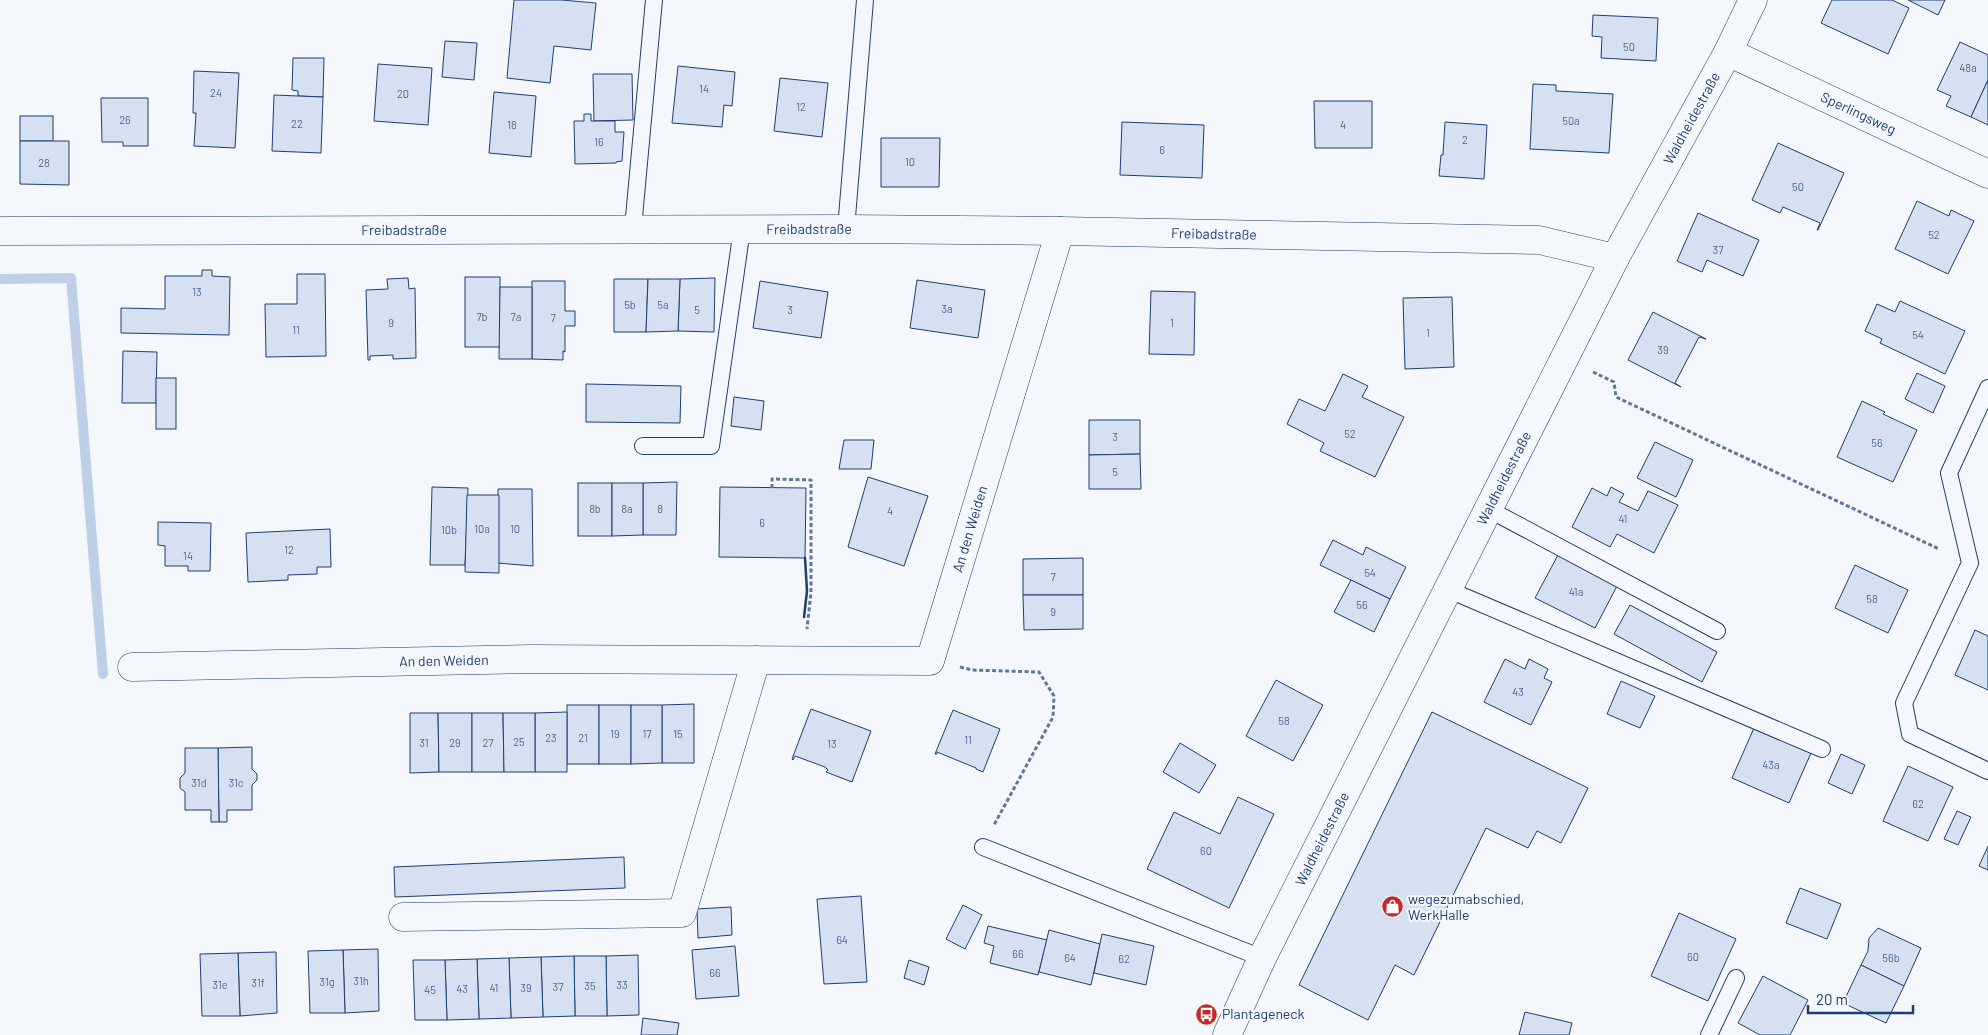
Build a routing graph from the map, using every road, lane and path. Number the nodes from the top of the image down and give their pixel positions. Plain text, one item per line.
1 (654, 0) edge
2 (865, 0) edge
3 (1753, 0) edge
4 (1728, 52) junction
5 (1988, 174) edge
6 (633, 228) junction
7 (742, 229) junction
8 (846, 229) junction
9 (0, 231) edge
10 (1060, 231) junction
11 (1615, 258) junction
12 (1565, 359) junction
13 (1988, 388) edge
14 (643, 446) dead end
15 (772, 488) dead end
16 (1490, 510) junction
17 (1970, 563) junction
18 (1448, 590) junction
19 (1717, 631) dead end
20 (756, 660) junction
21 (804, 661) junction
22 (930, 661) junction
23 (132, 667) dead end
24 (1822, 749) dead end
25 (1988, 771) edge
26 (982, 847) joint
27 (403, 916) dead end
28 (1262, 958) junction
29 (1736, 978) dead end
30 (1228, 1035) edge
31 (1709, 1035) edge

1 - 6 lane
2 - 8 lane
3 - 4 street, Waldheidestraße
4 - 5 street, Sperlingsweg
4 - 11 street, Waldheidestraße
6 - 7 street, Freibadstraße
6 - 9 street, Freibadstraße
7 - 8 street, Freibadstraße
7 - 14 lane
8 - 10 street, Freibadstraße
10 - 11 street, Freibadstraße
10 - 22 street, An den Weiden
11 - 12 street, Waldheidestraße
12 - 16 street, Waldheidestraße
12 - 17 path
13 - 17 lane
15 - 21 path
16 - 18 street, Waldheidestraße
16 - 19 lane
17 - 25 lane
18 - 24 lane
18 - 28 street, Waldheidestraße
20 - 21 street, An den Weiden
20 - 23 street, An den Weiden
20 - 27 street
21 - 22 street, An den Weiden
22 - 26 path
26 - 28 lane
28 - 30 street, Waldheidestraße
29 - 31 lane

